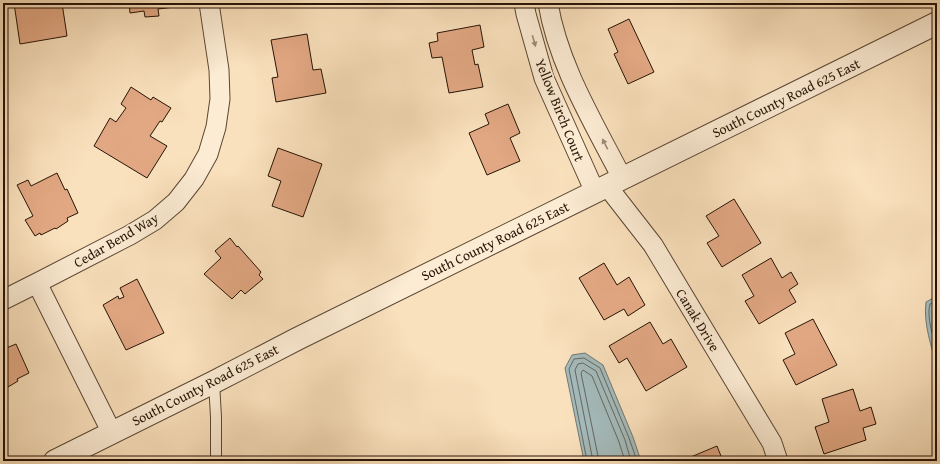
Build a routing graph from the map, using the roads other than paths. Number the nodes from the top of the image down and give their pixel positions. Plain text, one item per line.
1 (208, 3) edge
2 (524, 3) edge
3 (548, 3) edge
4 (937, 23) edge
5 (608, 185) junction
6 (37, 283) junction
7 (3, 300) edge
8 (214, 382) junction
9 (112, 433) junction
10 (55, 461) edge
11 (216, 461) edge
12 (778, 461) edge

1 - 6 street, Cedar Bend Way
2 -> 5 street, Yellow Birch Court
5 -> 3 street, Yellow Birch Court
4 - 5 street, South County Road 625 East
5 - 8 street, South County Road 625 East
5 - 12 street, Canak Drive
6 - 7 street, Cedar Bend Way
6 - 9 street
8 - 9 street, South County Road 625 East
8 - 11 lane
9 - 10 street, South County Road 625 East

